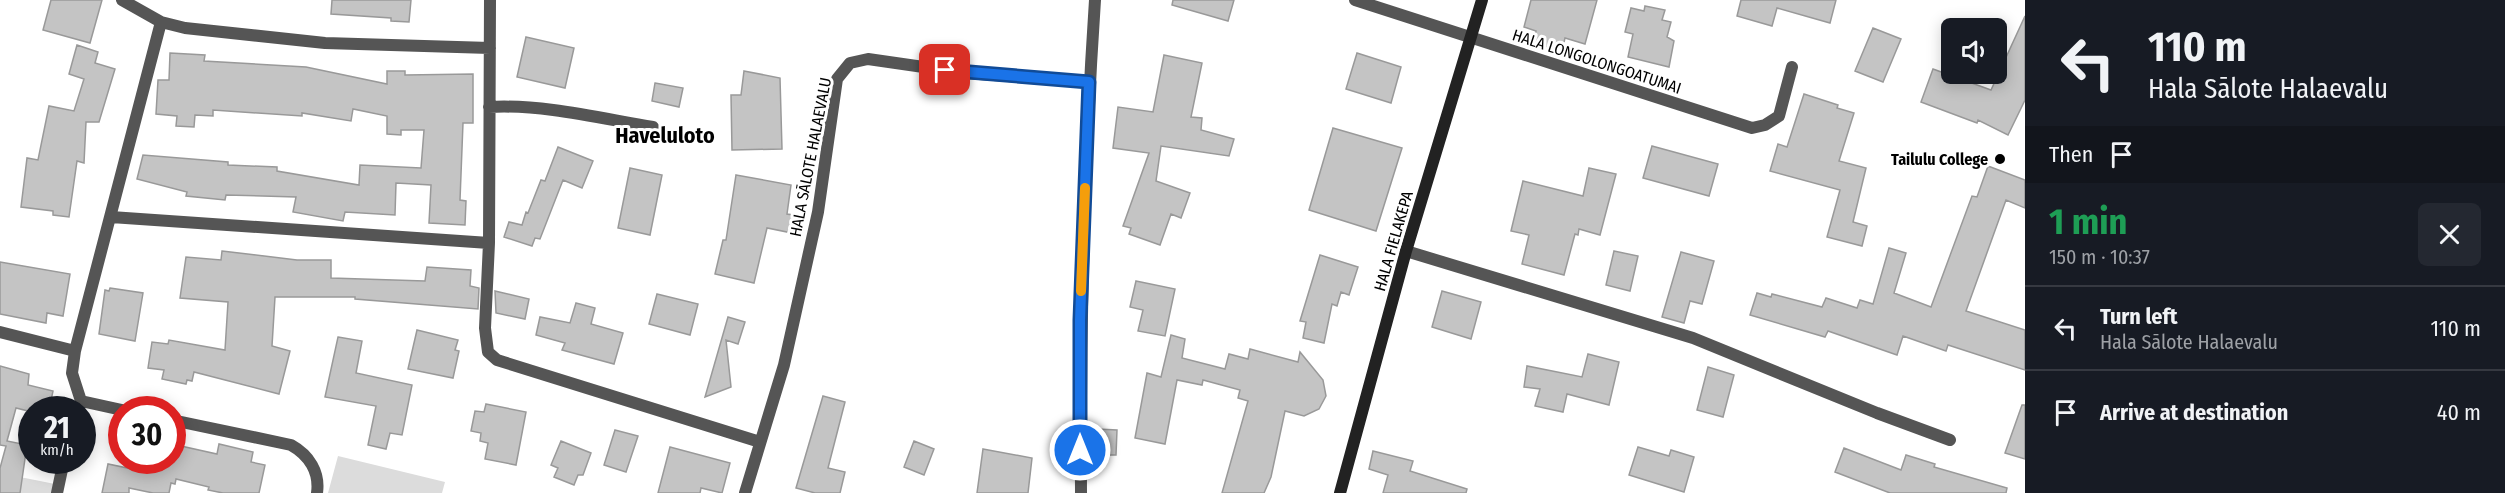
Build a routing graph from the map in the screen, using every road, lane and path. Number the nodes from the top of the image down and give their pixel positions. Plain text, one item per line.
1 (122, 0) edge
2 (490, 0) edge
3 (1095, 0) edge
4 (1355, 0) edge
5 (1482, 0) edge
6 (161, 22) junction
7 (1471, 39) junction
8 (490, 48) junction
9 (1792, 67) dead end
10 (1089, 82) junction
11 (489, 107) junction
12 (653, 127) dead end
13 (111, 218) junction
14 (489, 243) junction
15 (1406, 251) junction
16 (0, 332) edge
17 (75, 351) junction
18 (77, 396) edge
19 (186, 423) edge
20 (1950, 440) dead end
21 (760, 442) junction
22 (61, 474) edge
23 (57, 493) edge
24 (317, 493) edge
25 (746, 493) edge
26 (1081, 493) edge
27 (1340, 493) edge

1 - 6 street
2 - 8 street
3 - 10 street
4 - 7 street, HALA LONGOLONGOATUMAI
5 - 7 street, HALA FIELAKEPA
6 - 8 street
6 - 13 street
7 - 9 street, HALA LONGOLONGOATUMAI
7 - 15 street, HALA FIELAKEPA
8 - 11 street
10 - 21 street, HALA SĀLOTE HALAEVALU
10 - 26 street
11 - 12 street
11 - 14 street
13 - 14 street
13 - 17 street
14 - 21 street
15 - 20 street
15 - 27 street, HALA FIELAKEPA
16 - 17 street
17 - 18 street
19 - 24 street
21 - 25 street, HALA SĀLOTE HALAEVALU
22 - 23 street

